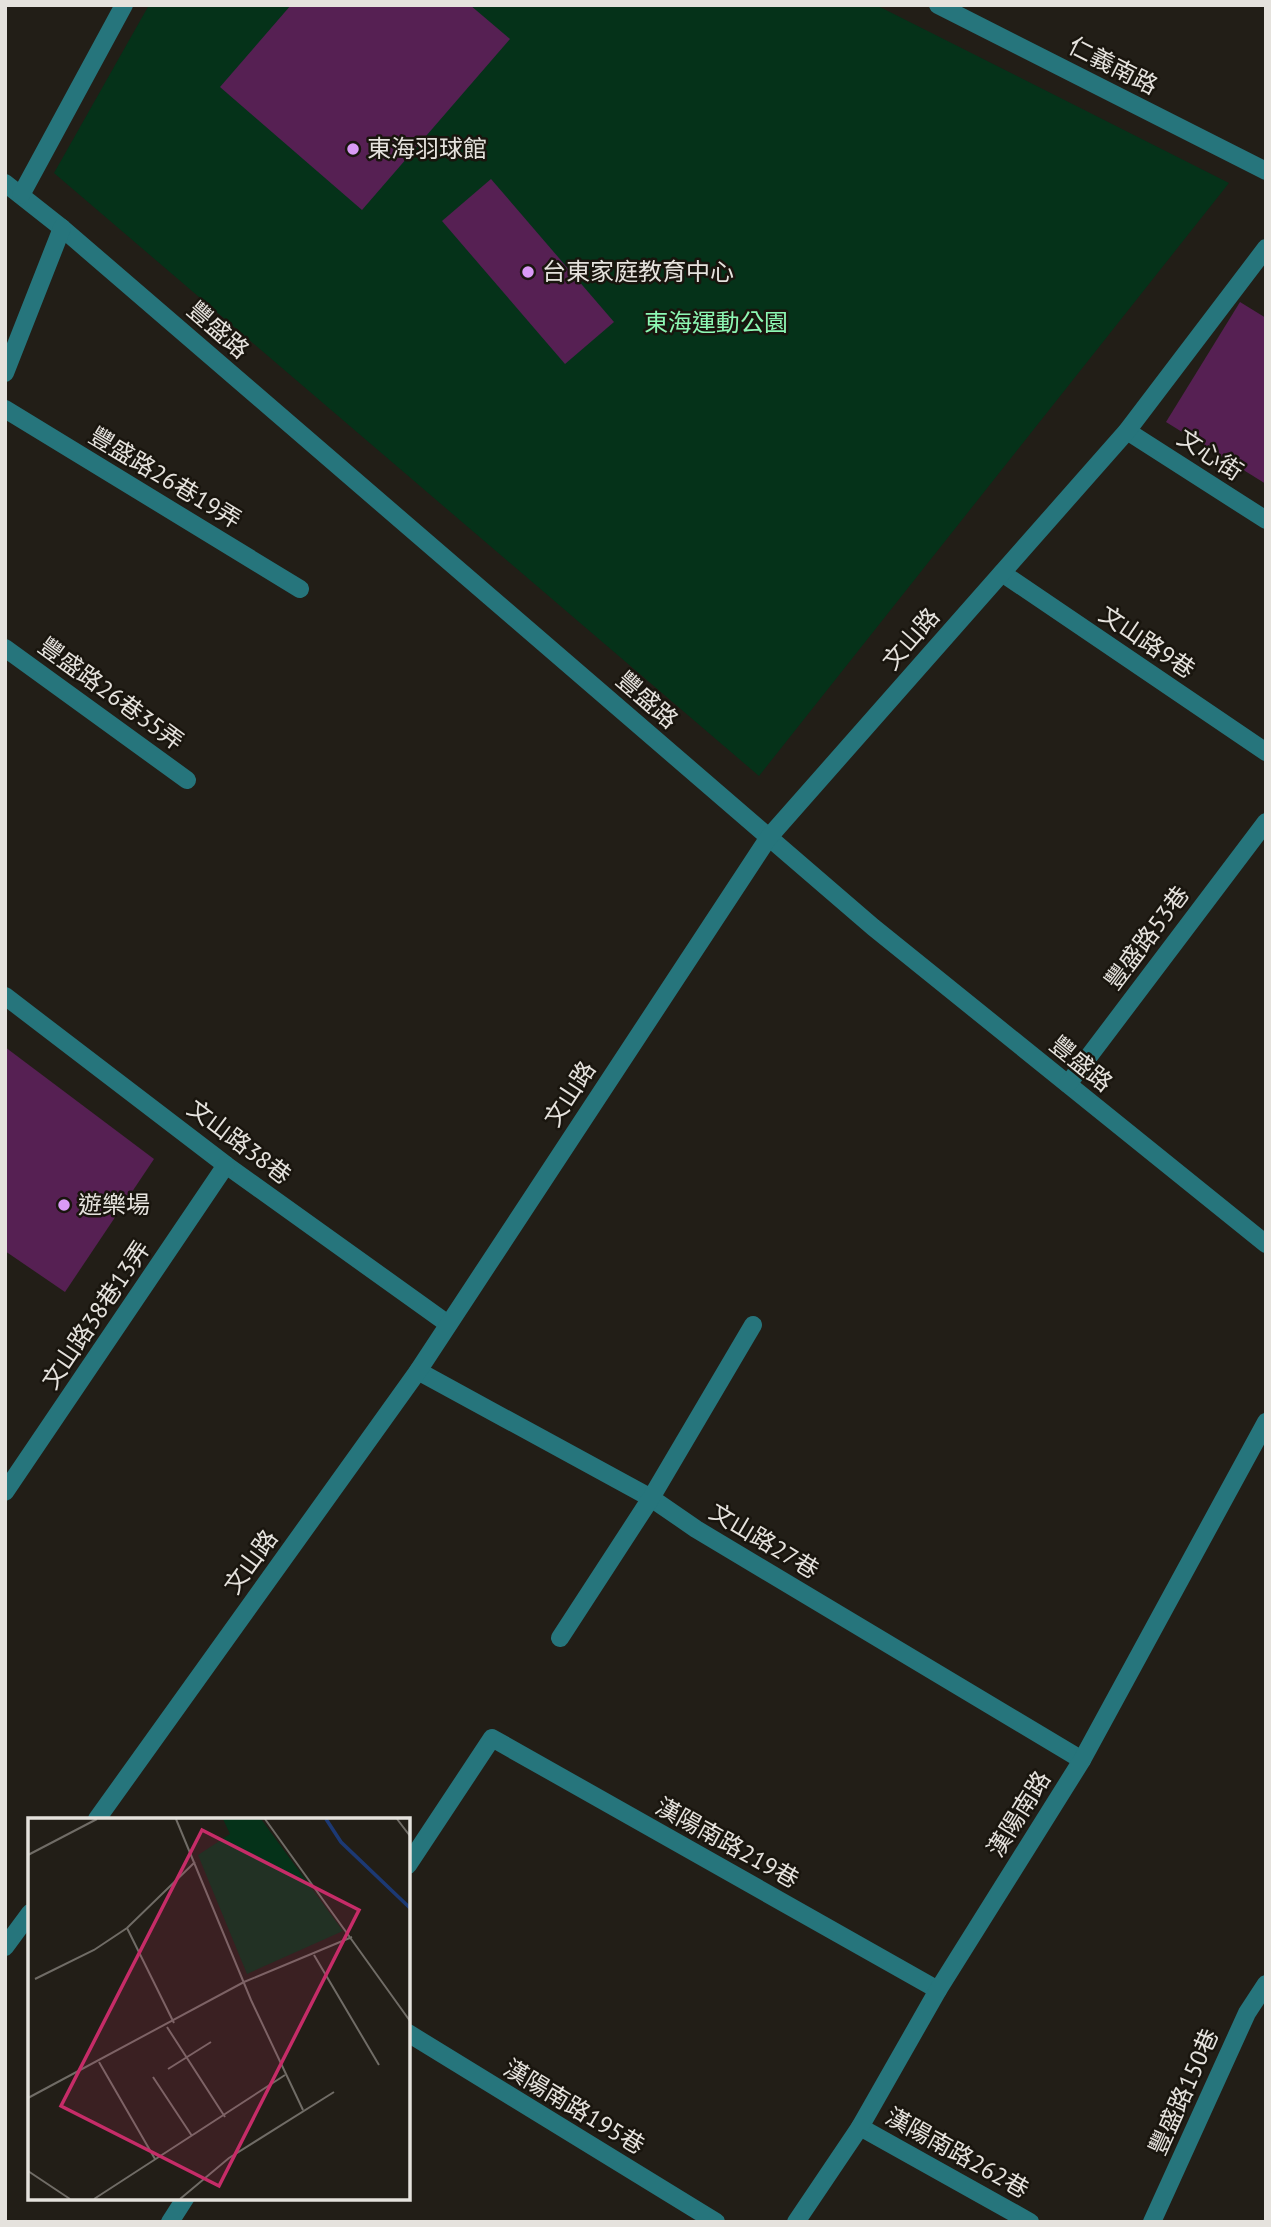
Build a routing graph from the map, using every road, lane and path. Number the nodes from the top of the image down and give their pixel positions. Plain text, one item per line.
1 (124, 5) edge
2 (938, 5) edge
3 (1266, 171) edge
4 (5, 183) edge
5 (21, 195) junction
6 (62, 228) junction
7 (1264, 252) edge
8 (5, 373) edge
9 (5, 410) edge
10 (1127, 431) junction
11 (1266, 520) edge
12 (1002, 573) junction
13 (300, 589) dead end
14 (5, 648) edge
15 (1266, 752) edge
16 (187, 780) dead end
17 (1266, 822) edge
18 (769, 837) junction
19 (5, 996) edge
20 (1068, 1084) junction
21 (226, 1165) junction
22 (1266, 1244) edge
23 (448, 1324) junction
24 (752, 1325) dead end
25 (418, 1371) junction
26 (1266, 1422) edge
27 (5, 1492) edge
28 (650, 1498) junction
29 (560, 1638) dead end
30 (1082, 1760) junction
31 (100, 1818) edge
32 (410, 1862) edge
33 (28, 1916) edge
34 (5, 1947) edge
35 (1266, 1984) edge
36 (938, 1990) junction
37 (410, 2034) edge
38 (860, 2127) junction
39 (185, 2199) edge
40 (170, 2222) edge
41 (716, 2222) edge
42 (796, 2222) edge
43 (1030, 2222) edge
44 (1152, 2222) edge

1 - 5 street
2 - 3 street, 仁義南路
4 - 5 street, 豐盛路
5 - 6 street, 豐盛路
6 - 8 street
6 - 18 street, 豐盛路
7 - 10 street, 文山路
9 - 13 street, 豐盛路26巷19弄
10 - 11 street, 文心街
10 - 12 street, 文山路
12 - 15 street, 文山路9巷
12 - 18 street, 文山路
14 - 16 street, 豐盛路26巷35弄
17 - 20 street, 豐盛路53巷
18 - 20 street, 豐盛路
18 - 23 street, 文山路
19 - 21 street, 文山路38巷
20 - 22 street, 豐盛路
21 - 23 street, 文山路38巷
21 - 27 street, 文山路38巷13弄
23 - 25 street, 文山路
24 - 28 street
25 - 28 street, 文山路27巷
25 - 31 street, 文山路
26 - 30 street, 漢陽南路
28 - 29 street
28 - 30 street, 文山路27巷
30 - 36 street, 漢陽南路
32 - 36 street, 漢陽南路219巷
33 - 34 street
35 - 44 street, 豐盛路150巷
36 - 38 street, 漢陽南路
37 - 41 street, 漢陽南路195巷
38 - 42 street, 漢陽南路
38 - 43 street, 漢陽南路262巷
39 - 40 street

